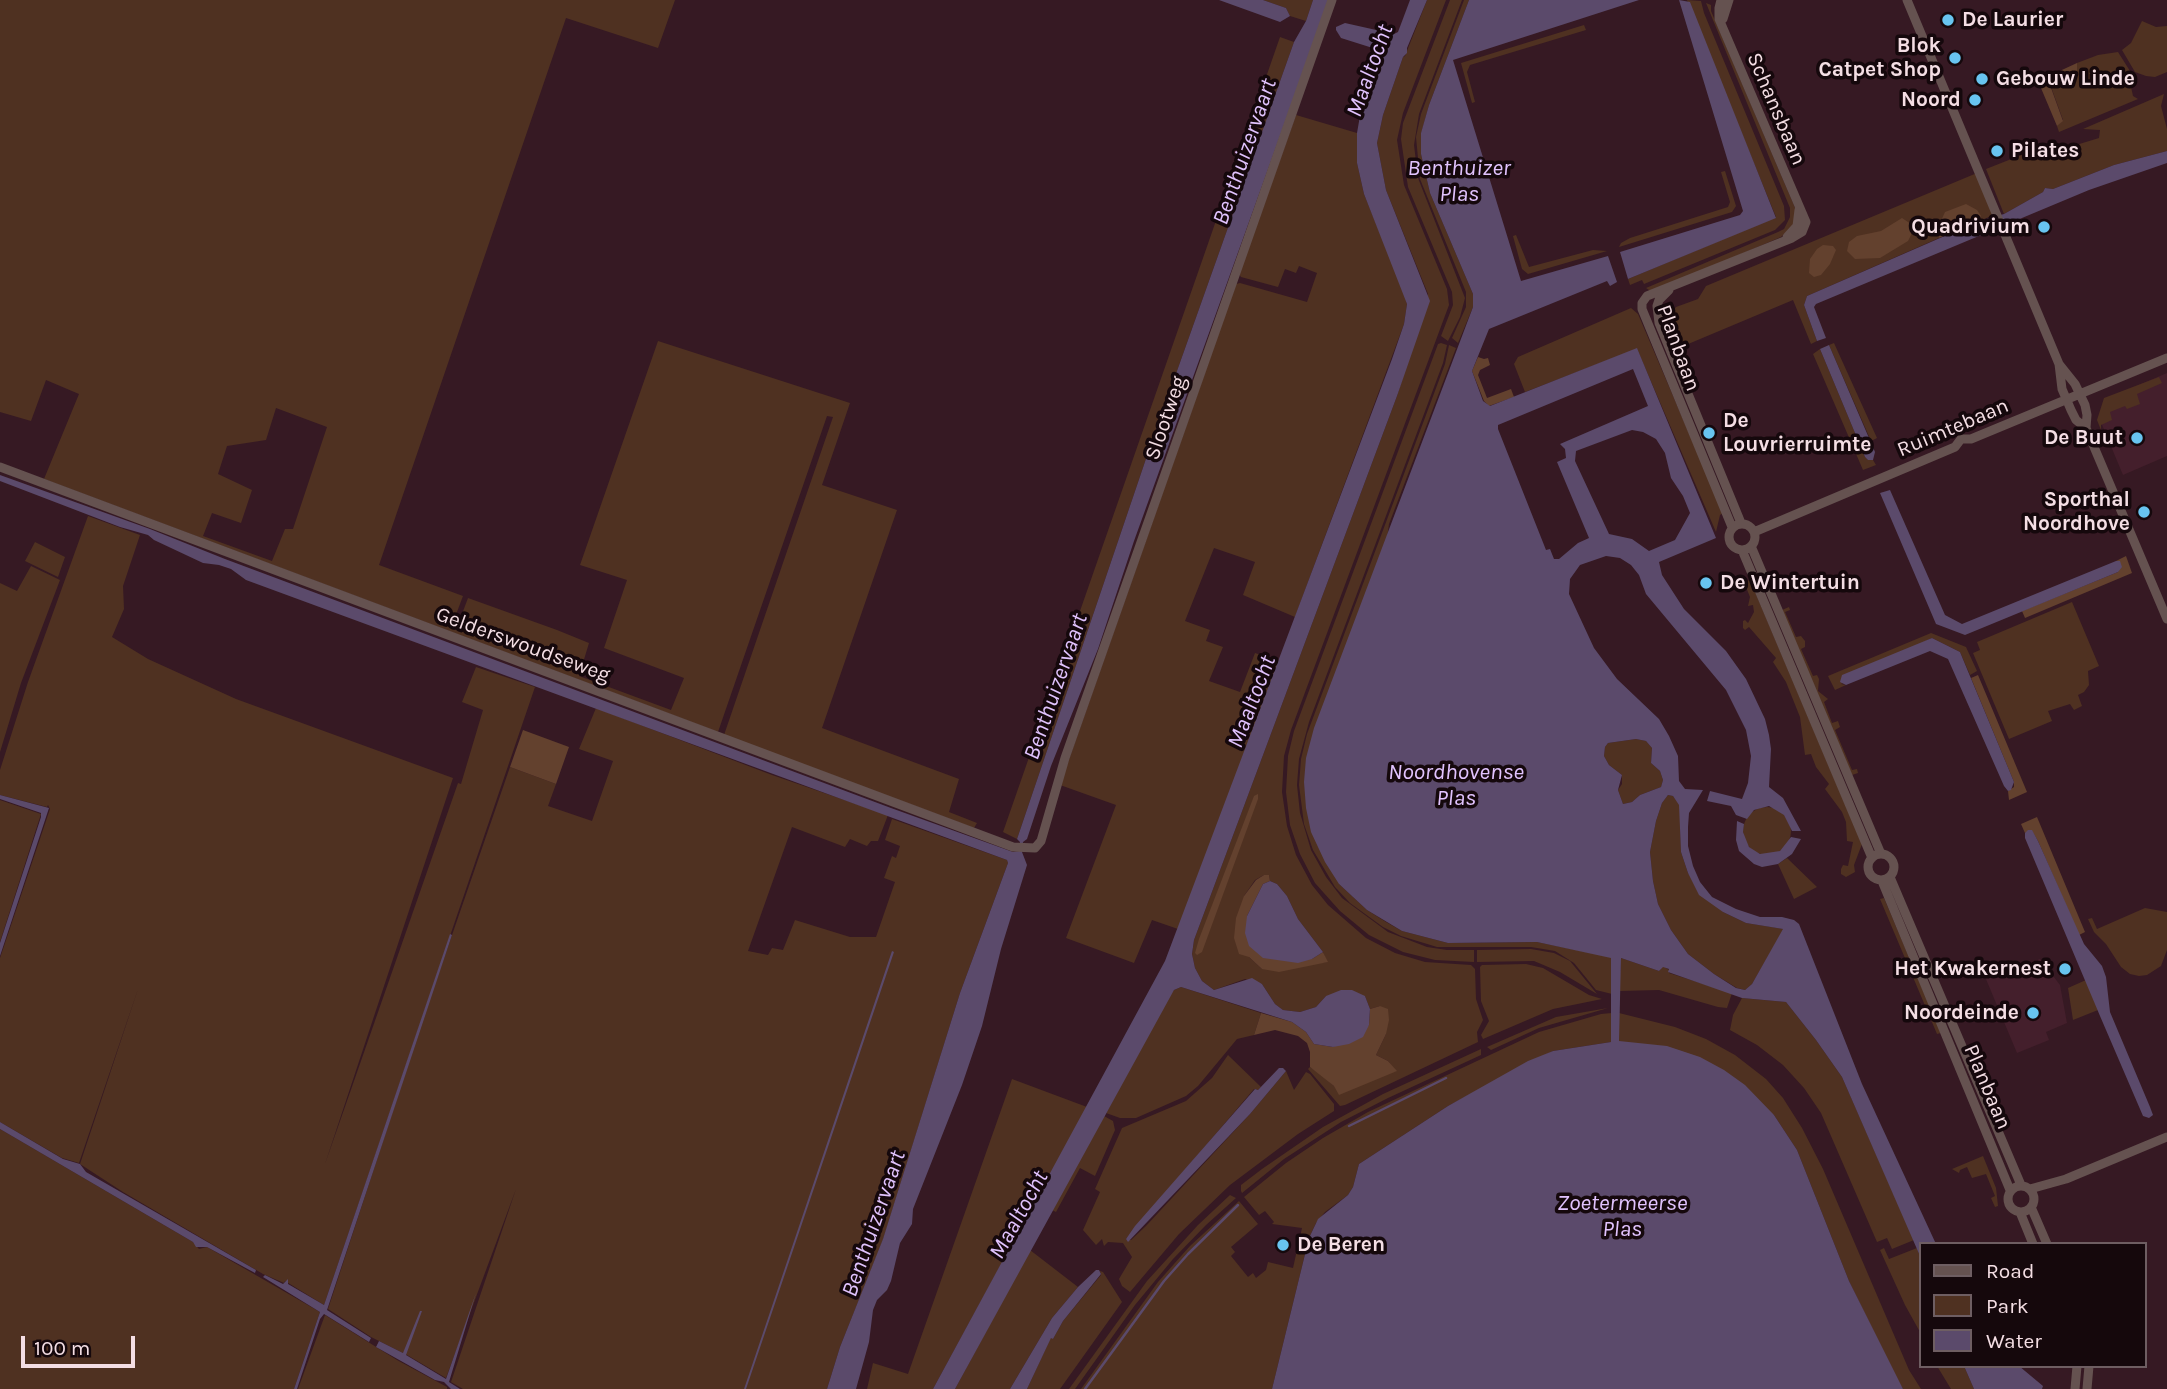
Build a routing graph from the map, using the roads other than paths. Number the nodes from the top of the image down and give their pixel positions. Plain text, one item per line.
1 (1332, 0) edge
2 (1721, 0) edge
3 (1729, 0) edge
4 (1907, 0) edge
5 (1722, 24) junction
6 (1676, 285) junction
7 (2167, 358) edge
8 (2059, 364) junction
9 (2080, 394) junction
10 (2066, 400) junction
11 (2086, 428) junction
12 (0, 467) edge
13 (1736, 525) junction
14 (1754, 532) junction
15 (1747, 548) junction
16 (2167, 619) edge
17 (1033, 848) joint
18 (1876, 856) junction
19 (1886, 879) junction
20 (2167, 1138) edge
21 (2010, 1190) junction
22 (2029, 1195) junction
23 (2020, 1212) junction
24 (2032, 1242) edge
25 (2046, 1242) edge
26 (2077, 1368) edge
27 (2089, 1368) edge
28 (2075, 1389) edge
29 (2087, 1389) edge

1 - 17 street, Slootweg
2 - 5 street, Schansbaan
3 - 5 street
4 - 8 street
5 - 6 street, Schansbaan
6 - 13 street, Planbaan
6 - 13 street, Planbaan
7 - 9 street, Ruimtebaan
8 - 9 street
8 - 10 street
9 - 10 street, Ruimtebaan
9 - 11 street
10 - 11 street
10 - 14 street, Ruimtebaan
11 - 16 street
12 - 17 street, Gelderswoudseweg
13 - 14 street
13 - 15 street
14 - 15 street
15 - 18 street
18 - 19 street
18 - 19 street
19 - 21 street, Planbaan
19 - 22 street, Planbaan
20 - 22 street
21 - 22 street
21 - 23 street, Planbaan
22 - 23 street
22 - 25 street, Planbaan
23 - 24 street
26 - 28 street
27 - 29 street

